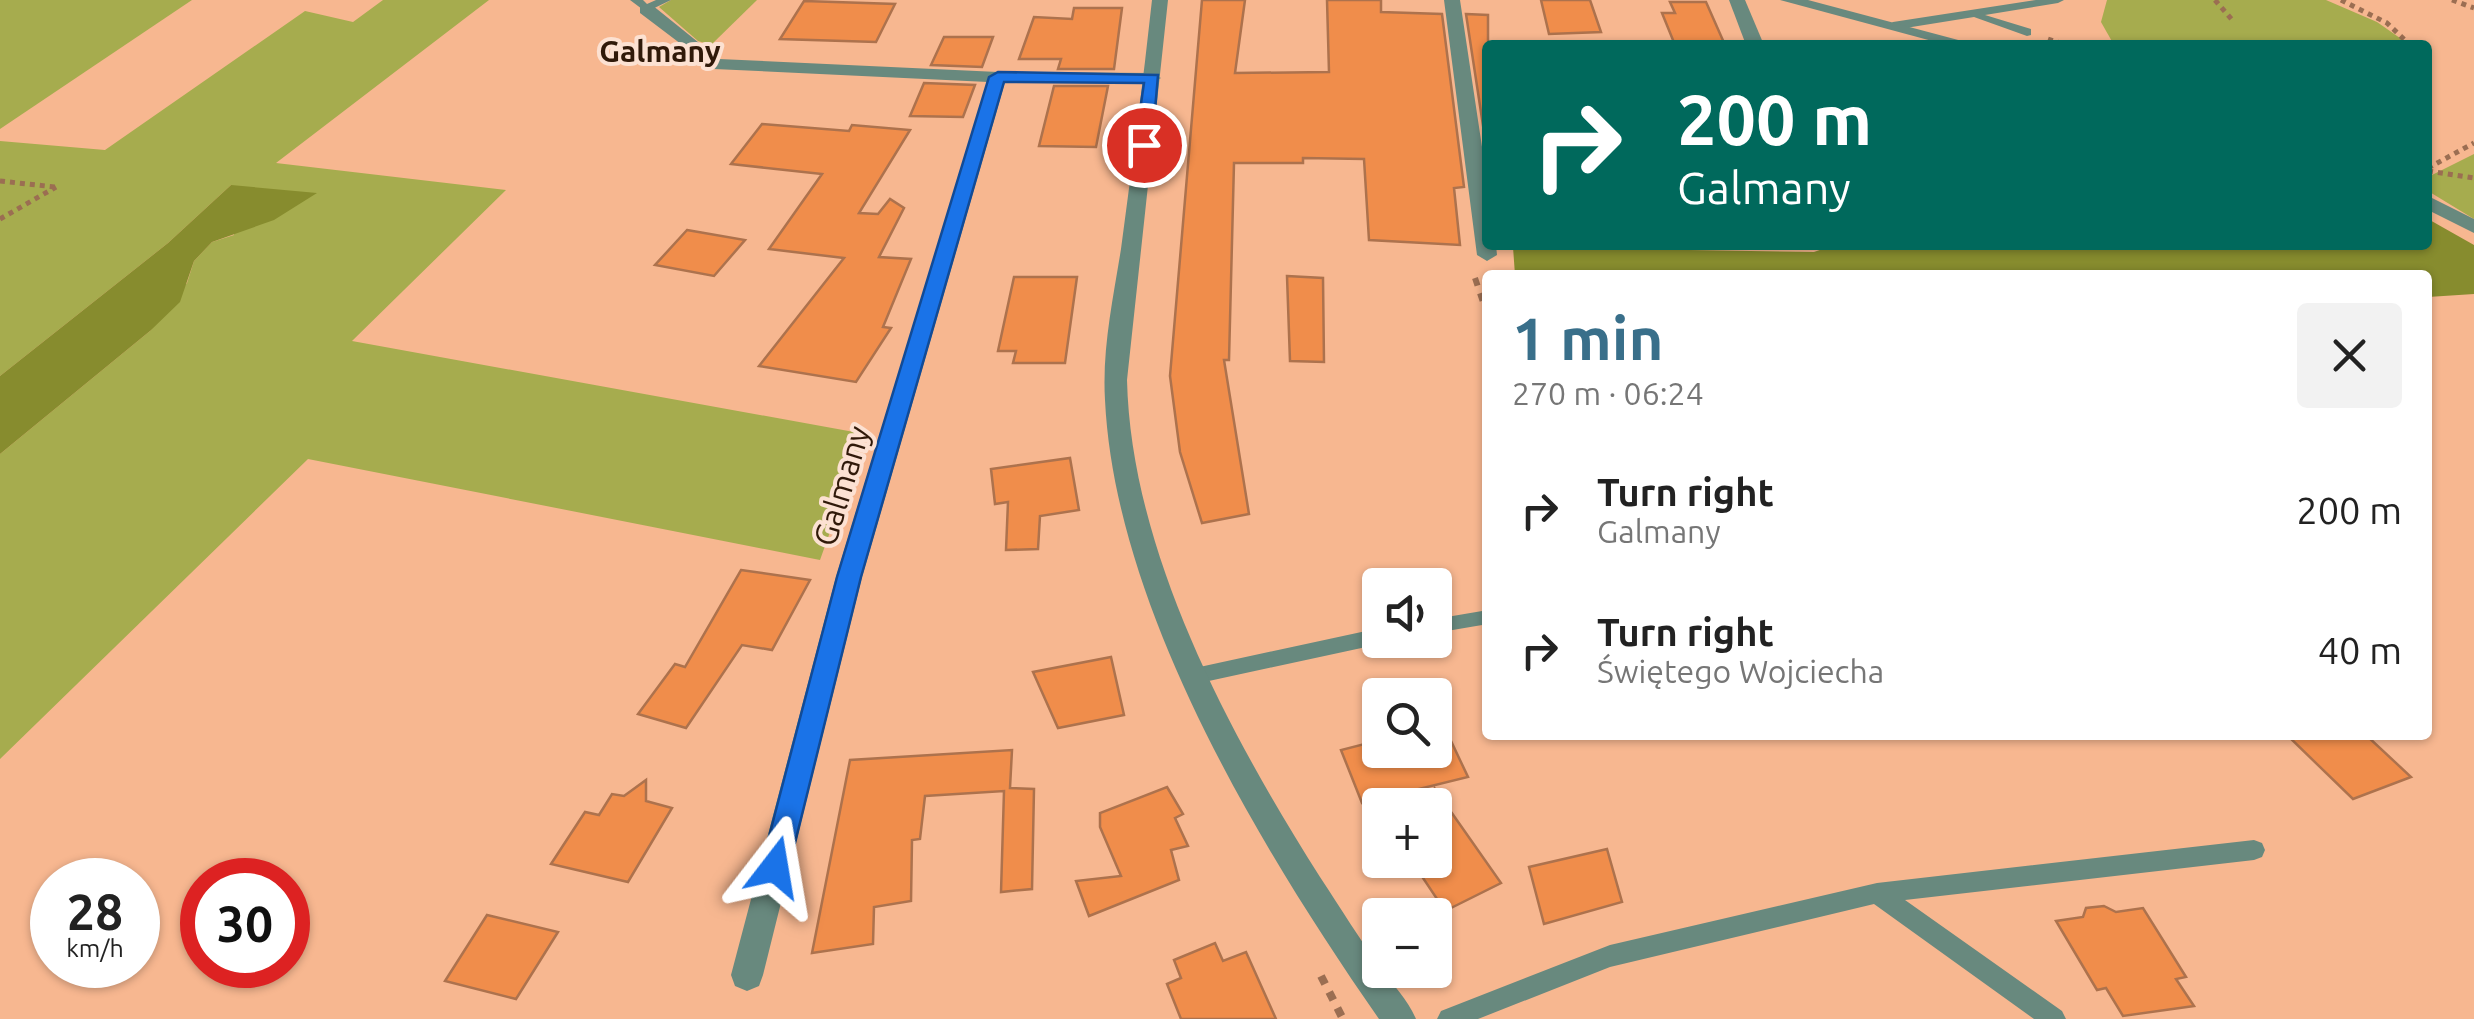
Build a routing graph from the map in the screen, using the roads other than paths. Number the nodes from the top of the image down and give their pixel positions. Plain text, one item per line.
1 (665, 0) edge
2 (1160, 0) edge
3 (1452, 0) edge
4 (1737, 0) edge
5 (1788, 0) edge
6 (2058, 0) edge
7 (641, 4) edge
8 (1974, 15) junction
9 (1893, 26) junction
10 (2027, 32) dead end
11 (1752, 40) edge
12 (1948, 40) edge
13 (998, 77) junction
14 (1152, 78) junction
15 (2432, 204) edge
16 (1482, 213) edge
17 (2474, 227) edge
18 (1487, 250) edge
19 (1488, 256) dead end
20 (1482, 618) edge
21 (1452, 623) edge
22 (1362, 640) edge
23 (1195, 676) junction
24 (2254, 850) dead end
25 (1877, 893) junction
26 (748, 976) dead end
27 (1398, 1019) edge
28 (1448, 1019) edge
29 (2054, 1019) edge

1 - 7 lane
2 - 14 street
3 - 16 street
4 - 11 street
5 - 9 street
6 - 8 lane
7 - 13 street
8 - 9 lane
8 - 10 lane
9 - 12 street
13 - 14 street
13 - 26 street, Galmany
14 - 23 street
15 - 17 street
18 - 19 street
20 - 21 lane
22 - 23 lane
23 - 27 street
24 - 25 lane
25 - 28 lane
25 - 29 lane

